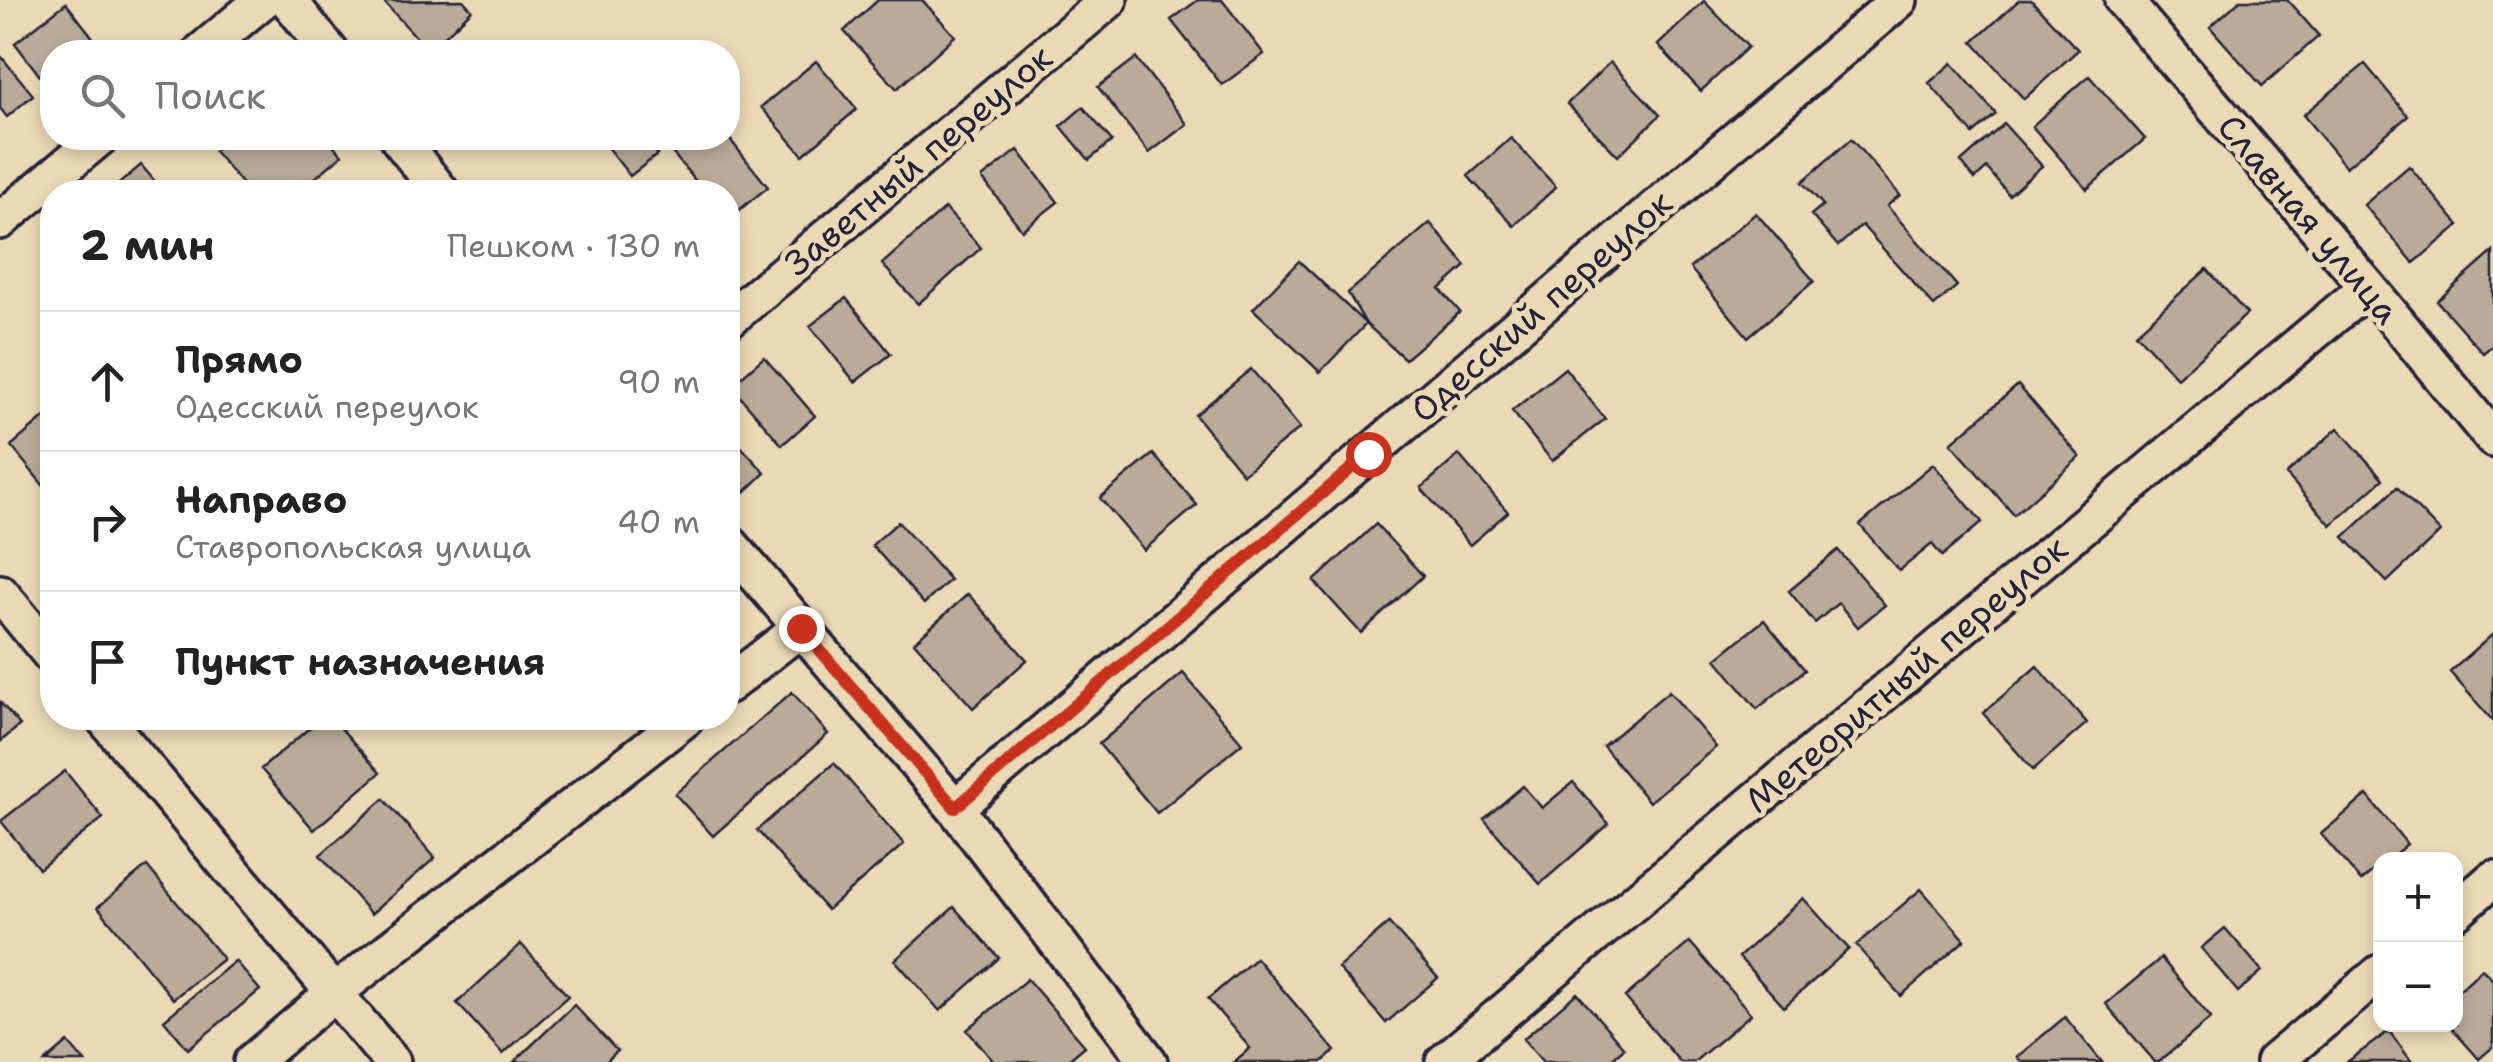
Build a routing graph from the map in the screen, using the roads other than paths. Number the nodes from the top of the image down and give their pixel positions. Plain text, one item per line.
1 (263, 0) edge
2 (288, 0) edge
3 (1108, 0) edge
4 (1900, 0) edge
5 (2123, 0) edge
6 (215, 40) edge
7 (320, 40) edge
8 (85, 150) edge
9 (408, 150) edge
10 (48, 180) edge
11 (431, 180) edge
12 (40, 187) edge
13 (0, 220) edge
14 (2368, 287) junction
15 (740, 310) edge
16 (2493, 438) edge
17 (740, 556) edge
18 (0, 593) edge
19 (801, 628) junction
20 (40, 641) edge
21 (740, 676) edge
22 (114, 730) edge
23 (671, 730) edge
24 (955, 808) junction
25 (2493, 879) edge
26 (2463, 905) edge
27 (2373, 979) edge
28 (334, 993) junction
29 (252, 1062) edge
30 (392, 1062) edge
31 (1149, 1062) edge
32 (1444, 1062) edge
33 (2274, 1062) edge

1 - 6 street
2 - 7 street
3 - 15 street, Заветный переулок
4 - 24 street, Одесский переулок
5 - 14 street, Славная улица
8 - 10 street
9 - 11 street
12 - 13 street
14 - 16 street, Славная улица
14 - 32 street, Метеоритный переулок
17 - 19 street
18 - 20 street
19 - 21 street
19 - 24 street
22 - 28 street
23 - 28 street
24 - 31 street
25 - 26 street
27 - 33 street
28 - 29 street
28 - 30 street

